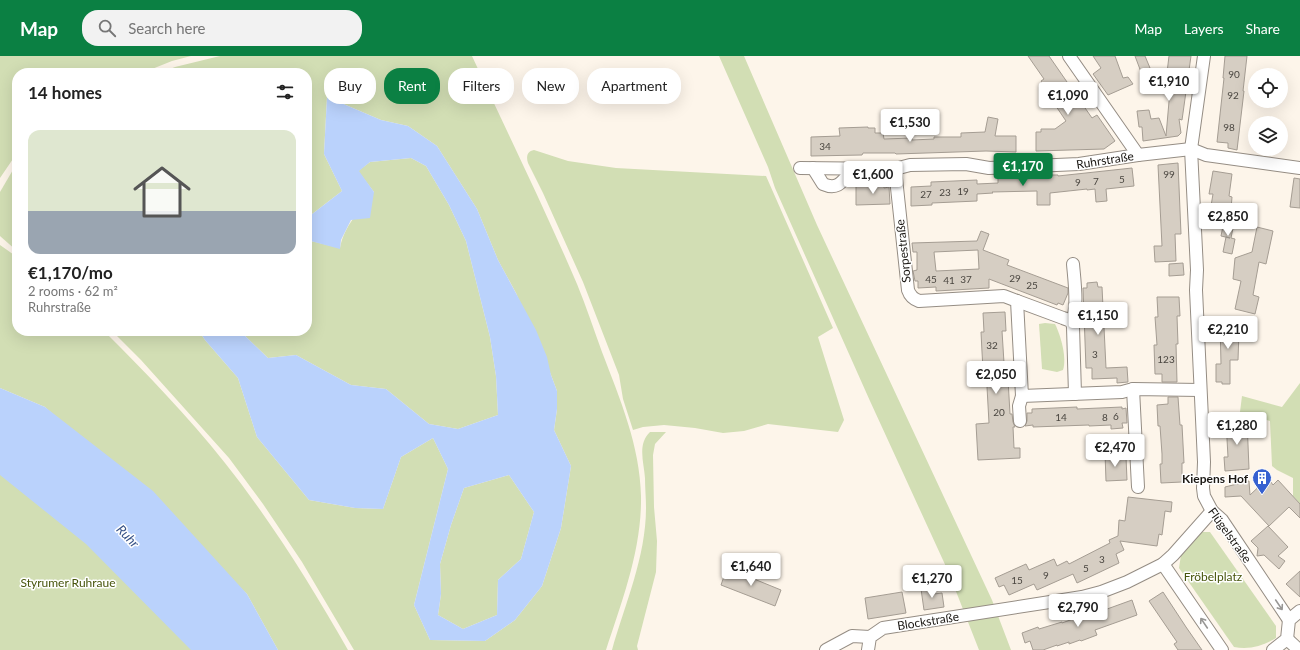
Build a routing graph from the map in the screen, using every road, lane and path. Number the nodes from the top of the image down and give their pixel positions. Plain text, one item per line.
1 (1069, 56) edge
2 (1204, 56) edge
3 (1191, 149) junction
4 (1138, 155) junction
5 (800, 168) dead end
6 (813, 168) junction
7 (895, 168) junction
8 (1300, 168) edge
9 (853, 169) junction
10 (1073, 264) dead end
11 (1017, 301) junction
12 (1071, 321) junction
13 (1133, 389) junction
14 (1200, 390) junction
15 (1075, 394) junction
16 (1022, 396) junction
17 (1020, 421) dead end
18 (1138, 487) dead end
19 (1212, 511) junction
20 (1163, 564) junction
21 (1300, 611) edge
22 (1289, 620) junction
23 (870, 637) junction
24 (1287, 639) junction
25 (826, 650) edge
26 (868, 650) edge
27 (1222, 650) edge
28 (1272, 650) edge
29 (1299, 650) edge

1 - 4 street
2 - 3 street, Flügelstraße
3 - 4 street, Ruhrstraße
3 - 8 street
3 - 14 street, Flügelstraße
4 - 7 street, Ruhrstraße
5 - 6 street, Ruhrstraße
6 - 9 street, Ruhrstraße
6 - 9 street
7 - 9 street, Ruhrstraße
7 - 11 street, Sorpestraße
10 - 12 street
11 - 12 street, Sorpestraße
11 - 16 street
12 - 15 street
13 - 14 street
13 - 15 street
13 - 18 street
14 - 19 street, Flügelstraße
15 - 16 street
16 - 17 street
19 - 20 street, Blockstraße
19 -> 22 street, Flügelstraße
20 - 23 street, Blockstraße
27 -> 20 street
21 - 22 street
22 - 24 street
23 - 25 street
23 - 26 street
24 - 28 street
24 - 29 street

